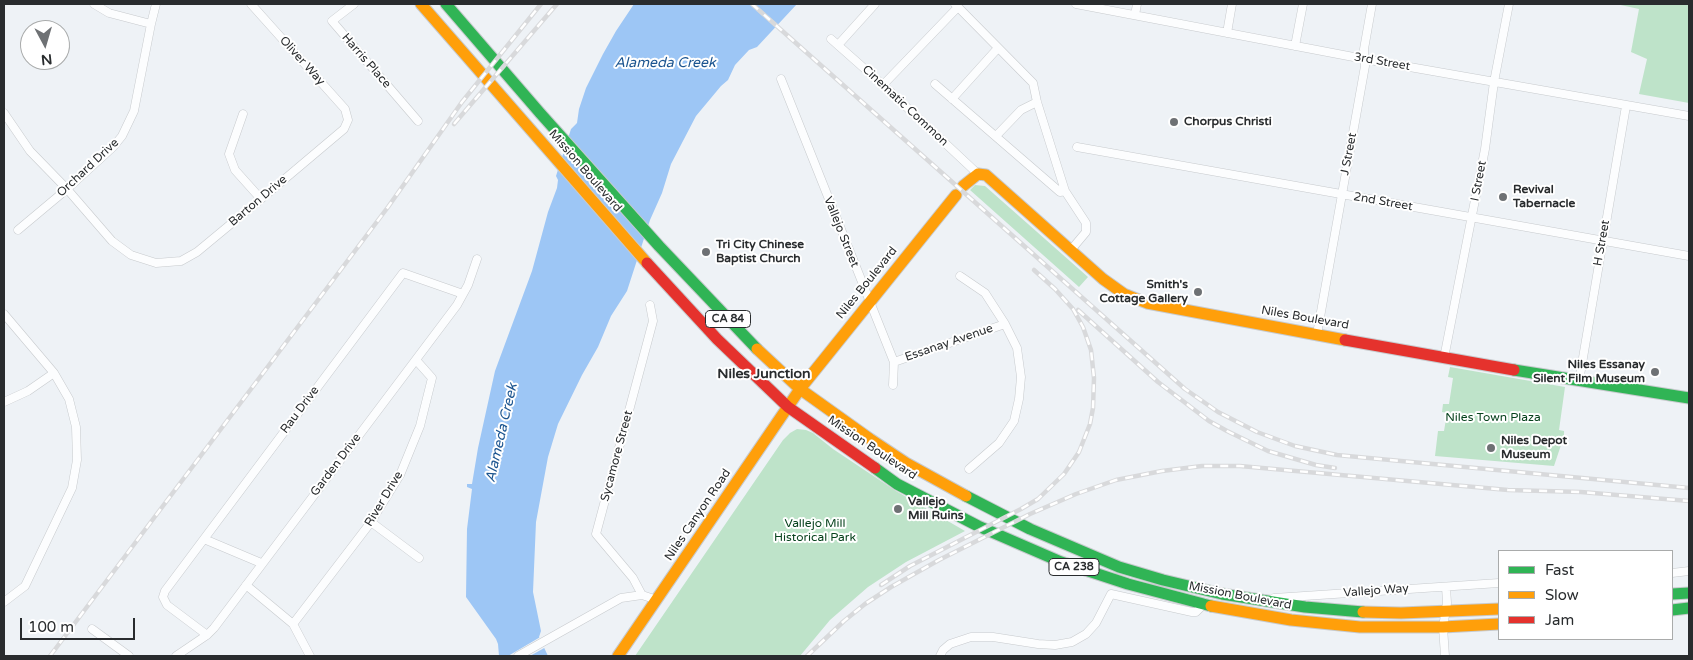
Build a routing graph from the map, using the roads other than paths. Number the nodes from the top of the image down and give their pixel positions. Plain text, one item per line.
1 (94, 4) edge
2 (156, 4) edge
3 (251, 4) edge
4 (354, 4) edge
5 (421, 4) edge
6 (875, 4) edge
7 (1076, 4) edge
8 (1137, 4) edge
9 (1232, 4) edge
10 (1303, 4) edge
11 (1372, 4) edge
12 (1509, 4) edge
13 (450, 5) edge
14 (956, 5) edge
15 (1134, 15) junction
16 (150, 24) junction
17 (1227, 33) junction
18 (831, 39) dead end
19 (838, 44) junction
20 (1295, 46) junction
21 (998, 48) junction
22 (1364, 59) junction
23 (781, 79) dead end
24 (1494, 82) junction
25 (935, 84) dead end
26 (883, 85) junction
27 (952, 99) junction
28 (1037, 102) junction
29 (1626, 106) junction
30 (4, 113) edge
31 (243, 114) dead end
32 (1689, 116) edge
33 (348, 120) joint
34 (418, 121) dead end
35 (996, 136) junction
36 (1077, 147) dead end
37 (978, 174) junction
38 (67, 189) junction
39 (1065, 190) junction
40 (1342, 194) junction
41 (261, 199) junction
42 (1472, 217) junction
43 (18, 230) dead end
44 (1602, 241) junction
45 (1070, 251) junction
46 (1689, 256) edge
47 (477, 259) dead end
48 (960, 276) dead end
49 (463, 294) junction
50 (870, 300) junction
51 (650, 305) dead end
52 (4, 314) edge
53 (1005, 324) junction
54 (1317, 334) junction
55 (1444, 358) junction
56 (416, 360) junction
57 (894, 362) junction
58 (54, 373) junction
59 (1579, 381) junction
60 (893, 385) dead end
61 (800, 389) junction
62 (1689, 398) edge
63 (4, 402) edge
64 (788, 407) junction
65 (969, 469) dead end
66 (371, 522) junction
67 (204, 539) junction
68 (419, 558) dead end
69 (261, 563) junction
70 (1689, 571) edge
71 (1673, 572) edge
72 (1498, 583) edge
73 (246, 585) junction
74 (1446, 587) junction
75 (1689, 592) edge
76 (1222, 594) junction
77 (1673, 594) edge
78 (642, 595) junction
79 (1252, 599) junction
80 (657, 600) junction
81 (4, 602) edge
82 (1202, 604) junction
83 (1293, 606) junction
84 (1689, 608) edge
85 (1498, 609) edge
86 (1673, 610) edge
87 (1446, 612) junction
88 (1291, 620) junction
89 (293, 624) junction
90 (1498, 624) edge
91 (1443, 627) junction
92 (92, 629) dead end
93 (206, 635) junction
94 (129, 656) edge
95 (177, 656) edge
96 (310, 656) edge
97 (518, 656) edge
98 (618, 656) edge
99 (940, 656) edge
100 (1445, 656) edge

1 - 16 street
2 - 16 street, Orchard Drive
3 - 33 street, Oliver Way
4 - 34 street, Harris Place
5 - 64 main road, Mission Boulevard / CA 84
6 - 19 street
7 - 15 street, 3rd Street
8 - 15 street
9 - 17 street
10 - 20 street
11 - 22 street, J Street
12 - 24 street, I Street
13 - 61 main road, Mission Boulevard / CA 84
14 - 21 street
14 - 26 street
15 - 17 street, 3rd Street
16 - 38 street, Orchard Drive
17 - 20 street, 3rd Street
18 - 19 street, Cinematic Common
19 - 26 street, Cinematic Common
20 - 22 street, 3rd Street
21 - 27 street
21 - 28 street
22 - 24 street, 3rd Street
22 - 40 street, J Street
23 - 50 street, Vallejo Street
24 - 29 street, 3rd Street
24 - 42 street, I Street
25 - 27 street
26 - 37 street, Cinematic Common
27 - 35 street
28 - 35 street
28 - 39 street
29 - 32 street, 3rd Street
29 - 44 street, H Street
30 - 38 street
31 - 41 street
33 - 41 street, Barton Drive
35 - 39 street
36 - 40 street, 2nd Street
37 - 45 main road, Niles Boulevard
37 - 50 main road, Niles Boulevard
38 - 41 street, Barton Drive
38 - 43 street, Orchard Drive
39 - 45 street
40 - 42 street, 2nd Street
40 - 54 street, J Street
42 - 44 street, 2nd Street
42 - 55 street, I Street
44 - 46 street, 2nd Street
44 - 59 street, H Street
45 - 54 main road, Niles Boulevard
47 - 49 street, Garden Drive
48 - 53 street
49 - 56 street, Garden Drive
49 - 67 street, Rau Drive
50 - 57 street, Vallejo Street
50 - 61 main road, Niles Boulevard
51 - 78 street, Sycamore Street
52 - 58 street
53 - 57 street, Essanay Avenue
53 - 65 street
54 - 55 main road, Niles Boulevard
55 - 59 main road, Niles Boulevard
56 - 66 street, River Drive
56 - 69 street, Garden Drive
57 - 60 street, Vallejo Street
58 - 63 street
58 - 81 street
59 - 62 main road, Niles Boulevard
61 - 64 main road, Niles Canyon Road
61 - 76 main road, Mission Boulevard / CA 238
64 - 80 main road, Niles Canyon Road
64 - 82 main road, Mission Boulevard / CA 238
66 - 68 street
66 - 89 street, River Drive
67 - 69 street
67 - 93 street, Rau Drive
69 - 73 street, Garden Drive
70 - 71 street
72 - 74 street, Vallejo Way
73 - 89 street
73 - 93 street, Garden Drive
74 - 79 street, Vallejo Way
74 - 87 street
75 - 77 main road
76 - 79 main road, Mission Boulevard / CA 238
76 - 82 street
78 - 80 street
78 - 97 street
79 - 83 main road, Mission Boulevard / CA 238
80 - 98 main road, Niles Canyon Road
82 - 88 main road, Mission Boulevard / CA 238
82 - 99 street
83 - 87 main road, Mission Boulevard / CA 238
83 - 88 main road
84 - 86 main road
85 - 87 main road, Mission Boulevard / CA 238
87 - 91 street
88 - 91 main road, Mission Boulevard / CA 238
89 - 96 street
90 - 91 main road, Mission Boulevard / CA 238
91 - 100 street
92 - 94 street
93 - 95 street, Garden Drive

